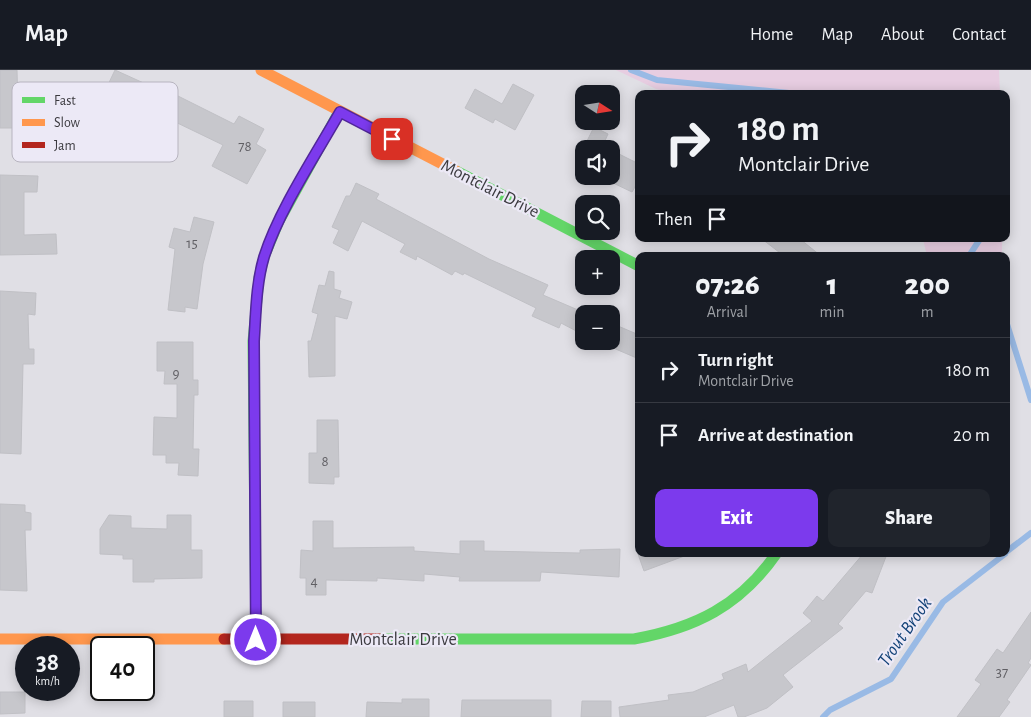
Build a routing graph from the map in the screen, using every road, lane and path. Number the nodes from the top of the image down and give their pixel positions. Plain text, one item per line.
1 (261, 70) edge
2 (340, 112) junction
3 (635, 264) edge
4 (774, 557) edge
5 (0, 639) edge
6 (256, 640) junction

1 - 2 street, Montclair Drive
2 - 3 street, Montclair Drive
2 - 6 street
4 - 6 street, Montclair Drive
5 - 6 street, Montclair Drive

